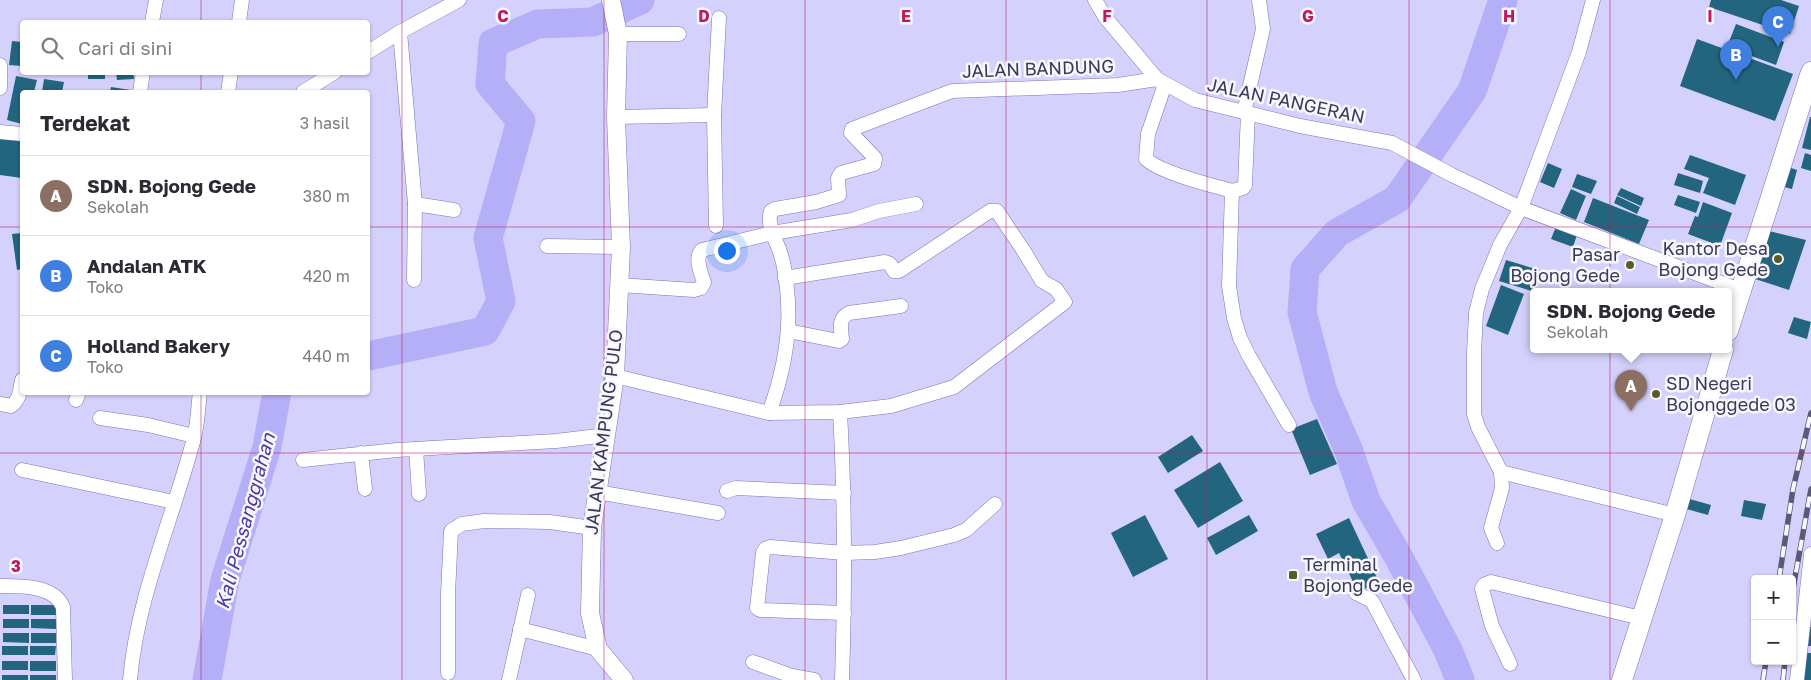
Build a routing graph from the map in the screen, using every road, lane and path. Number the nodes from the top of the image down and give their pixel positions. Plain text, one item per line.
1 (156, 0) edge
2 (242, 0) edge
3 (459, 0) edge
4 (611, 0) edge
5 (1095, 0) edge
6 (1259, 0) edge
7 (1593, 0) edge
8 (718, 18) dead end
9 (152, 20) edge
10 (239, 20) edge
11 (618, 29) junction
12 (400, 32) junction
13 (679, 34) dead end
14 (370, 51) edge
15 (0, 65) edge
16 (1811, 72) edge
17 (143, 75) edge
18 (231, 75) edge
19 (330, 75) edge
20 (1161, 82) junction
21 (0, 88) edge
22 (140, 90) edge
23 (228, 90) edge
24 (306, 90) edge
25 (1246, 113) junction
26 (714, 115) junction
27 (616, 117) junction
28 (0, 132) edge
29 (20, 134) edge
30 (1232, 190) junction
31 (415, 204) junction
32 (916, 204) dead end
33 (1520, 208) junction
34 (454, 210) dead end
35 (716, 226) dead end
36 (772, 233) junction
37 (547, 246) dead end
38 (621, 248) junction
39 (785, 278) junction
40 (414, 280) dead end
41 (619, 285) junction
42 (1740, 290) junction
43 (901, 306) dead end
44 (1732, 317) edge
45 (788, 331) junction
46 (1722, 353) edge
47 (615, 376) junction
48 (20, 391) edge
49 (200, 395) edge
50 (0, 404) edge
51 (769, 412) junction
52 (840, 412) junction
53 (100, 418) dead end
54 (1288, 425) dead end
55 (607, 435) junction
56 (194, 436) junction
57 (416, 449) junction
58 (362, 453) junction
59 (303, 460) dead end
60 (22, 470) dead end
61 (1501, 472) junction
62 (365, 489) dead end
63 (727, 491) dead end
64 (597, 492) junction
65 (844, 493) junction
66 (419, 494) dead end
67 (174, 502) junction
68 (995, 504) dead end
69 (718, 513) dead end
70 (1675, 515) junction
71 (592, 528) junction
72 (1497, 543) dead end
73 (845, 553) junction
74 (1811, 554) edge
75 (0, 586) edge
76 (1356, 593) dead end
77 (528, 595) dead end
78 (844, 613) junction
79 (1641, 618) junction
80 (520, 629) junction
81 (598, 649) junction
82 (753, 662) dead end
83 (1510, 664) dead end
84 (448, 673) dead end
85 (65, 680) edge
86 (130, 680) edge
87 (509, 680) edge
88 (624, 680) edge
89 (814, 680) edge
90 (842, 680) edge
91 (1414, 680) edge
92 (1622, 680) edge
93 (1797, 680) edge

1 - 9 street
2 - 10 street
3 - 12 street
4 - 11 street, JALAN KAMPUNG PULO
5 - 20 street, JALAN PANGERAN
6 - 25 street
7 - 33 street
8 - 26 street
11 - 13 street
11 - 27 street, JALAN KAMPUNG PULO
12 - 14 street
12 - 31 street
15 - 21 street
16 - 42 main road
17 - 22 street
18 - 23 street
19 - 24 street
20 - 25 street, JALAN PANGERAN
20 - 30 street
20 - 36 street, JALAN BANDUNG
25 - 30 street
25 - 33 street, JALAN PANGERAN
26 - 27 street
26 - 35 street
27 - 38 street, JALAN KAMPUNG PULO
28 - 29 street
30 - 54 street
31 - 34 street
31 - 40 street
32 - 36 street
33 - 42 street
33 - 61 street
36 - 39 street
36 - 41 street
37 - 38 street
38 - 41 street, JALAN KAMPUNG PULO
39 - 45 street
39 - 52 street
41 - 47 street, JALAN KAMPUNG PULO
42 - 44 main road
43 - 45 street
45 - 51 street
46 - 70 main road
47 - 51 street
47 - 55 street, JALAN KAMPUNG PULO
48 - 50 street
49 - 56 street
51 - 52 street
52 - 65 street
53 - 56 street
55 - 57 street
55 - 64 street, JALAN KAMPUNG PULO
56 - 67 street
57 - 58 street
57 - 66 street
58 - 59 street
58 - 62 street
60 - 67 street
61 - 70 street
61 - 72 street
63 - 65 street
64 - 69 street
64 - 71 street, JALAN KAMPUNG PULO
65 - 73 street
67 - 86 street
68 - 73 street
70 - 79 main road
71 - 81 street, JALAN KAMPUNG PULO
71 - 84 street
73 - 78 street
73 - 78 street
74 - 93 street
75 - 85 street
76 - 91 street
77 - 80 street
78 - 90 street
79 - 83 street
79 - 92 main road
80 - 81 street
80 - 87 street
81 - 88 street, JALAN KAMPUNG PULO
82 - 89 street

